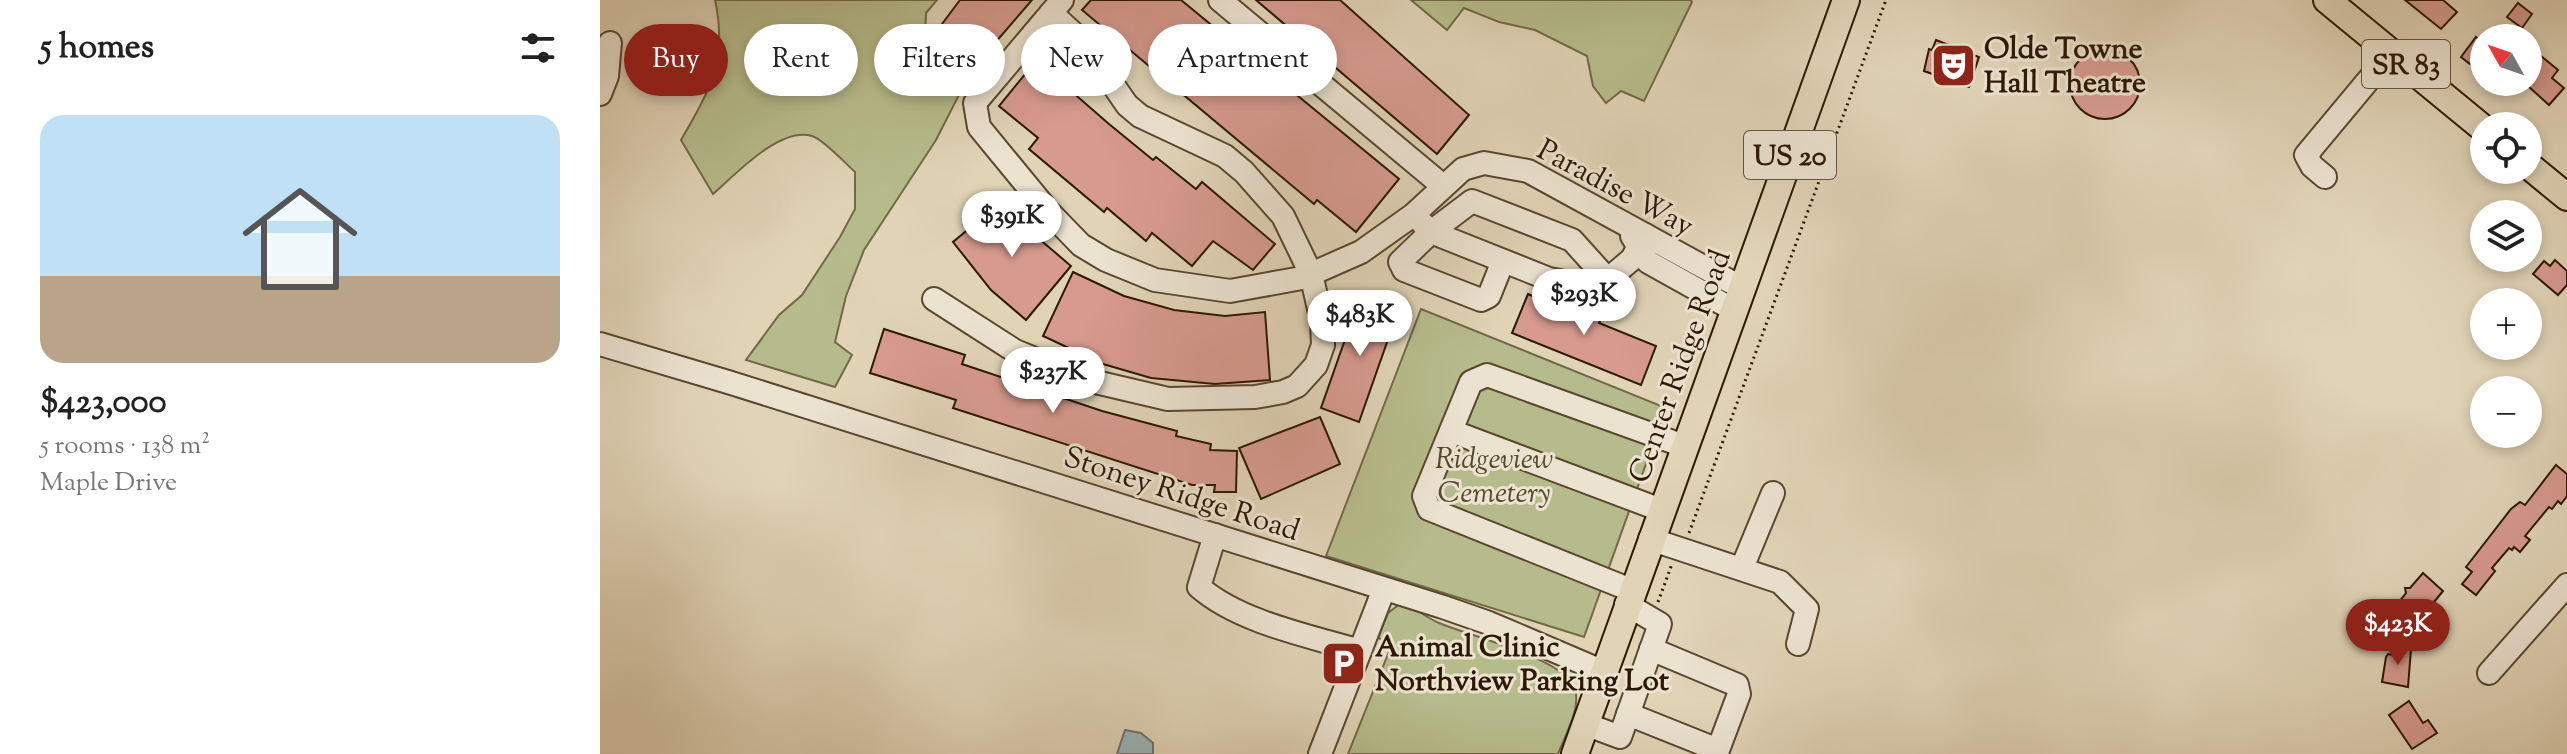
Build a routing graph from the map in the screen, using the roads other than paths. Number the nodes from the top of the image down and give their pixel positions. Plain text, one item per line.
1 (1220, 0) edge
2 (1846, 0) edge
3 (2327, 0) edge
4 (1057, 6) edge
5 (610, 43) dead end
6 (2391, 53) junction
7 (600, 94) edge
8 (2470, 118) edge
9 (2542, 176) edge
10 (2325, 177) dead end
11 (1443, 186) junction
12 (2567, 197) edge
13 (1413, 215) junction
14 (1431, 232) junction
15 (1636, 236) junction
16 (1503, 261) junction
17 (1311, 274) junction
18 (1608, 280) junction
19 (934, 299) dead end
20 (1738, 299) junction
21 (600, 344) edge
22 (1451, 431) junction
23 (1684, 446) junction
24 (1773, 493) dead end
25 (1661, 510) junction
26 (1215, 535) junction
27 (1650, 539) junction
28 (1742, 568) junction
29 (2567, 585) edge
30 (1384, 589) junction
31 (1629, 597) junction
32 (1798, 644) dead end
33 (1651, 649) junction
34 (1360, 651) junction
35 (1606, 666) junction
36 (2489, 673) dead end
37 (1642, 675) junction
38 (1628, 714) junction
39 (1585, 724) junction
40 (1320, 754) edge
41 (1575, 754) edge

1 - 11 street
2 - 20 main road, Center Ridge Road / US 20
3 - 6 main road, SR 83
4 - 17 street
4 - 17 street, Paradise Way
5 - 7 street
6 - 8 main road, SR 83
6 - 10 street
9 - 12 main road
11 - 13 street, Paradise Way
11 - 15 street, Paradise Way
13 - 14 street
13 - 17 street, Paradise Way
14 - 16 street
14 - 16 street
14 - 18 street
15 - 18 street
15 - 20 street, Paradise Way
16 - 18 street
17 - 19 street
20 - 23 main road, Center Ridge Road / US 20
21 - 26 street, Stoney Ridge Road
22 - 23 street
22 - 25 street
22 - 31 street
23 - 25 main road, Center Ridge Road / US 20
24 - 28 street
25 - 27 main road, Center Ridge Road / US 20
26 - 30 street, Stoney Ridge Road
26 - 34 street
27 - 28 street
27 - 31 main road, Center Ridge Road / US 20
28 - 32 street
29 - 36 street
30 - 34 street
30 - 35 street, Stoney Ridge Road
31 - 33 street
31 - 35 main road, Center Ridge Road / US 20
33 - 37 street
33 - 38 street
34 - 40 street
35 - 37 street, Stoney Ridge Road
35 - 39 main road, Center Ridge Road / US 20
37 - 38 street
38 - 39 street
39 - 41 main road, Center Ridge Road / US 20

